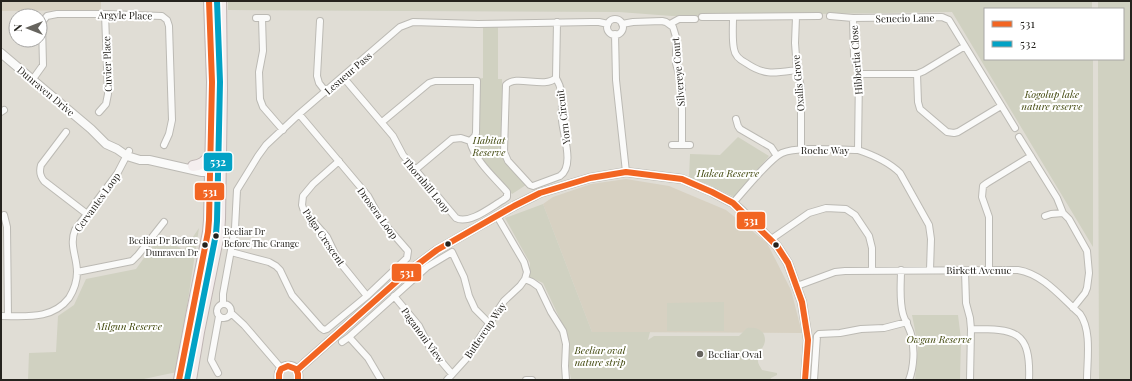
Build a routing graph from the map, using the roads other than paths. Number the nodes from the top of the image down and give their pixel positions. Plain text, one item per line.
1 (209, 1) edge
2 (221, 1) edge
3 (105, 14) junction
4 (819, 16) dead end
5 (830, 16) dead end
6 (702, 17) dead end
7 (796, 17) junction
8 (262, 18) dead end
9 (734, 18) junction
10 (853, 18) junction
11 (695, 19) dead end
12 (320, 21) dead end
13 (557, 22) junction
14 (608, 24) junction
15 (622, 24) junction
16 (670, 24) junction
17 (615, 34) junction
18 (965, 46) junction
19 (1, 53) edge
20 (797, 70) junction
21 (859, 74) junction
22 (917, 74) junction
23 (343, 77) junction
24 (556, 78) junction
25 (32, 79) junction
26 (326, 92) junction
27 (1001, 106) junction
28 (99, 112) dead end
29 (299, 114) junction
30 (736, 119) dead end
31 (382, 122) junction
32 (1015, 128) dead end
33 (283, 130) junction
34 (66, 132) dead end
35 (1019, 136) dead end
36 (470, 141) junction
37 (164, 145) dead end
38 (672, 145) dead end
39 (682, 145) junction
40 (690, 146) dead end
41 (801, 149) junction
42 (222, 150) junction
43 (858, 150) junction
44 (128, 154) junction
45 (210, 155) junction
46 (777, 156) junction
47 (1031, 156) junction
48 (339, 161) junction
49 (178, 166) junction
50 (193, 166) junction
51 (210, 170) junction
52 (415, 170) junction
53 (626, 172) junction
54 (222, 189) junction
55 (733, 203) junction
56 (1063, 213) junction
57 (87, 214) junction
58 (4, 215) dead end
59 (497, 216) junction
60 (1045, 216) dead end
61 (164, 222) dead end
62 (770, 240) junction
63 (231, 252) junction
64 (872, 270) junction
65 (901, 270) junction
66 (930, 270) junction
67 (989, 270) junction
68 (965, 271) junction
69 (77, 272) junction
70 (525, 279) junction
71 (797, 286) junction
72 (367, 296) junction
73 (394, 296) junction
74 (223, 304) junction
75 (1073, 308) junction
76 (231, 313) junction
77 (4, 316) edge
78 (219, 316) junction
79 (907, 322) junction
80 (490, 324) junction
81 (971, 329) junction
82 (349, 337) junction
83 (342, 342) dead end
84 (193, 369) junction
85 (297, 370) junction
86 (218, 374) dead end
87 (452, 374) junction
88 (278, 376) edge
89 (179, 380) edge
90 (191, 380) edge
91 (195, 380) edge
92 (298, 380) edge
93 (381, 380) edge
94 (447, 380) edge
95 (526, 380) edge
96 (532, 380) edge
97 (566, 380) edge
98 (805, 380) edge
99 (814, 380) edge
100 (909, 380) edge
101 (970, 380) edge
102 (1029, 380) edge
103 (1087, 380) edge

1 - 45 highway
2 - 42 highway
3 - 25 street, Argyle Place
3 - 28 street, Cuvier Place
3 - 37 street, Argyle Place
4 - 7 street
5 - 10 street, Senecio Lane
6 - 9 street
7 - 9 street
7 - 20 street, Oxalis Grove
8 - 33 street
9 - 20 street
10 - 18 street, Senecio Lane
10 - 21 street, Hibbertia Close
11 - 16 street
12 - 26 street
13 - 14 street, Lesueur Pass
13 - 23 street, Lesueur Pass
13 - 24 street, Yorn Circuit
14 - 15 street, Lesueur Pass
14 - 17 street
15 - 16 street, Silvereye Court
15 - 17 street
16 - 39 street, Silvereye Court
17 - 53 street
18 - 22 street
18 - 27 street, Senecio Lane
19 - 25 street, Dunraven Drive
20 - 41 street, Oxalis Grove
21 - 22 street
21 - 43 street, Hibbertia Close
22 - 27 street
23 - 26 street, Lesueur Pass
23 - 31 street, Thornbill Loop
24 - 24 street, Yorn Circuit
25 - 44 street, Dunraven Drive
26 - 29 street, Lesueur Pass
27 - 32 street, Senecio Lane
29 - 33 street, Lesueur Pass
29 - 48 street, Drosera Loop
30 - 46 street
31 - 36 street
31 - 52 street, Thornbill Loop
33 - 63 street, Lesueur Pass
34 - 57 street
35 - 47 street
36 - 52 street
36 - 52 street, Thornbill Loop
38 - 39 street
39 - 40 street
41 - 43 street, Roche Way
41 - 46 street, Roche Way
42 - 51 street
42 - 54 highway
43 - 66 street, Roche Way
44 - 49 street, Dunraven Drive
44 - 57 street, Cervantes Loop
45 - 50 highway
45 - 51 highway
46 - 55 street, Roche Way
47 - 56 street
47 - 67 street
48 - 72 street, Palga Crescent
48 - 72 street, Drosera Loop
49 - 50 street, Dunraven Drive
49 - 51 street, Dunraven Drive
50 - 51 street, Dunraven Drive
51 - 54 street
51 - 89 highway
53 - 55 street
53 - 59 street
54 - 84 highway
55 - 62 street
56 - 60 street
56 - 75 street
57 - 69 street, Cervantes Loop
58 - 77 street
59 - 70 street
59 - 85 street
61 - 69 street
62 - 64 street
62 - 71 street
63 - 72 street, Drosera Loop
63 - 74 street, Lesueur Pass
64 - 65 street, Birkett Avenue
64 - 71 street, Birkett Avenue
65 - 66 street, Birkett Avenue
65 - 79 street
66 - 68 street, Birkett Avenue
67 - 68 street, Birkett Avenue
67 - 75 street, Birkett Avenue
68 - 81 street
69 - 77 street, Cervantes Loop
70 - 80 street, Buttercup Way
70 - 97 street
71 - 98 street
73 - 80 street
73 - 82 street
73 - 87 street, Paganoni View
74 - 76 street
74 - 78 street
75 - 103 street, Birkett Avenue
76 - 78 street
76 - 88 street
78 - 86 street
79 - 99 street
79 - 100 street
80 - 87 street, Buttercup Way
81 - 101 street
81 - 102 street
82 - 83 street
82 - 93 street
84 - 90 highway
84 - 91 highway
85 - 88 street
85 - 92 street
87 - 94 street, Buttercup Way
95 - 96 street

